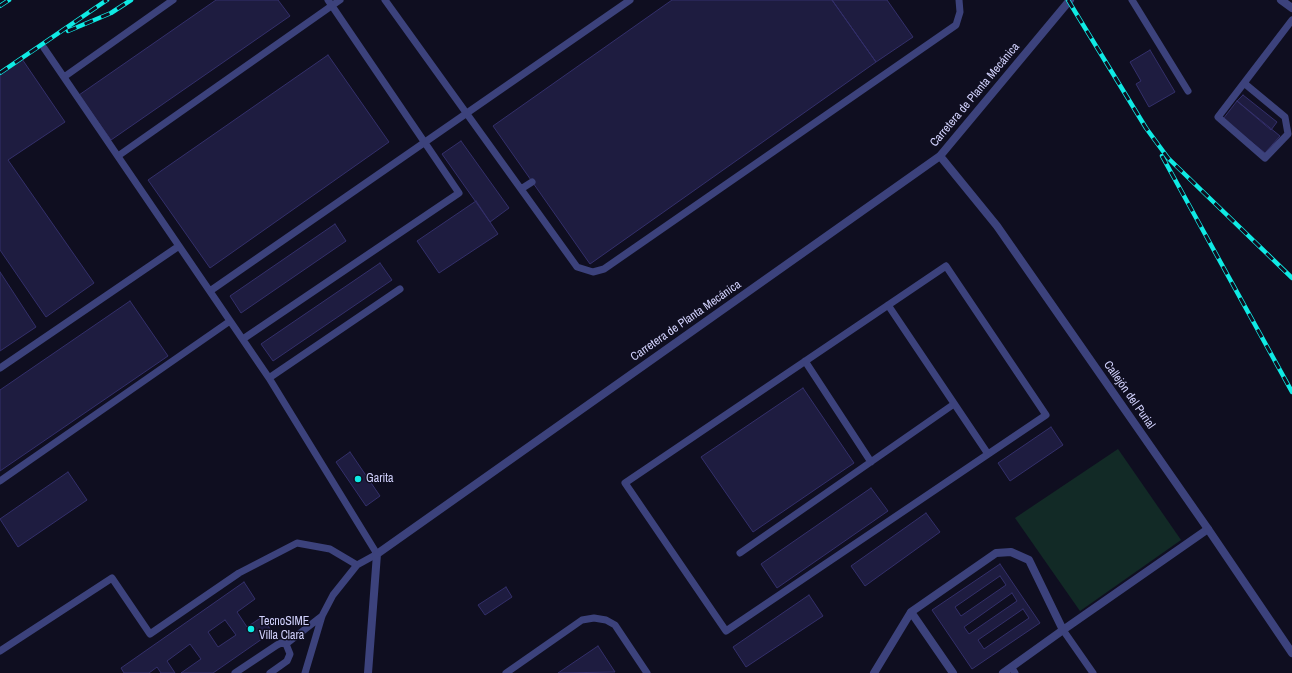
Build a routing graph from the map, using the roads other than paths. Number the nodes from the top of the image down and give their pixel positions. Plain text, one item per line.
1 (173, 0) edge
2 (340, 0) edge
3 (385, 0) edge
4 (630, 0) edge
5 (959, 0) edge
6 (1070, 0) edge
7 (1132, 0) edge
8 (1282, 0) edge
9 (330, 3) edge
10 (1292, 8) edge
11 (1292, 20) edge
12 (44, 48) dead end
13 (64, 77) junction
14 (1244, 82) junction
15 (1188, 91) dead end
16 (467, 113) junction
17 (425, 142) junction
18 (118, 156) junction
19 (940, 156) junction
20 (532, 182) dead end
21 (521, 189) junction
22 (179, 246) junction
23 (400, 289) dead end
24 (210, 291) junction
25 (888, 305) junction
26 (230, 321) junction
27 (243, 339) junction
28 (805, 361) junction
29 (0, 368) edge
30 (269, 378) junction
31 (954, 404) junction
32 (988, 454) junction
33 (871, 462) junction
34 (0, 481) edge
35 (1208, 529) junction
36 (740, 553) dead end
37 (378, 554) junction
38 (356, 565) junction
39 (911, 612) junction
40 (322, 616) junction
41 (1063, 630) junction
42 (286, 644) junction
43 (0, 651) edge
44 (1292, 653) edge
45 (1013, 670) edge
46 (235, 673) edge
47 (270, 673) edge
48 (305, 673) edge
49 (368, 673) edge
50 (506, 673) edge
51 (647, 673) edge
52 (874, 673) edge
53 (953, 673) edge
54 (1003, 673) edge
55 (1093, 673) edge

1 - 13 lane
2 - 9 lane
3 - 16 lane
4 - 16 lane
5 - 21 lane
6 - 19 street, Carretera de Planta Mecánica
7 - 15 lane
8 - 10 street
9 - 17 lane
9 - 18 lane
11 - 14 lane
12 - 13 lane
13 - 18 lane
14 - 14 lane
16 - 17 lane
16 - 21 lane
17 - 24 lane
17 - 27 lane
18 - 22 lane
19 - 35 street, Callejón del Purial
19 - 37 street, Carretera de Planta Mecánica
20 - 21 lane
22 - 24 lane
22 - 29 lane
23 - 30 lane
24 - 26 lane
25 - 28 lane
25 - 31 lane
25 - 32 lane
26 - 27 lane
26 - 34 lane
27 - 30 lane
28 - 32 lane
28 - 33 lane
30 - 37 lane
31 - 32 lane
31 - 33 lane
33 - 36 lane
35 - 41 street
35 - 44 street, Callejón del Purial
37 - 38 lane
37 - 49 street
38 - 40 lane
38 - 43 lane
39 - 41 street
39 - 52 street
39 - 53 street
40 - 42 lane
40 - 48 lane
41 - 45 street
41 - 55 lane
42 - 46 lane
42 - 47 lane
45 - 54 street
50 - 51 lane

